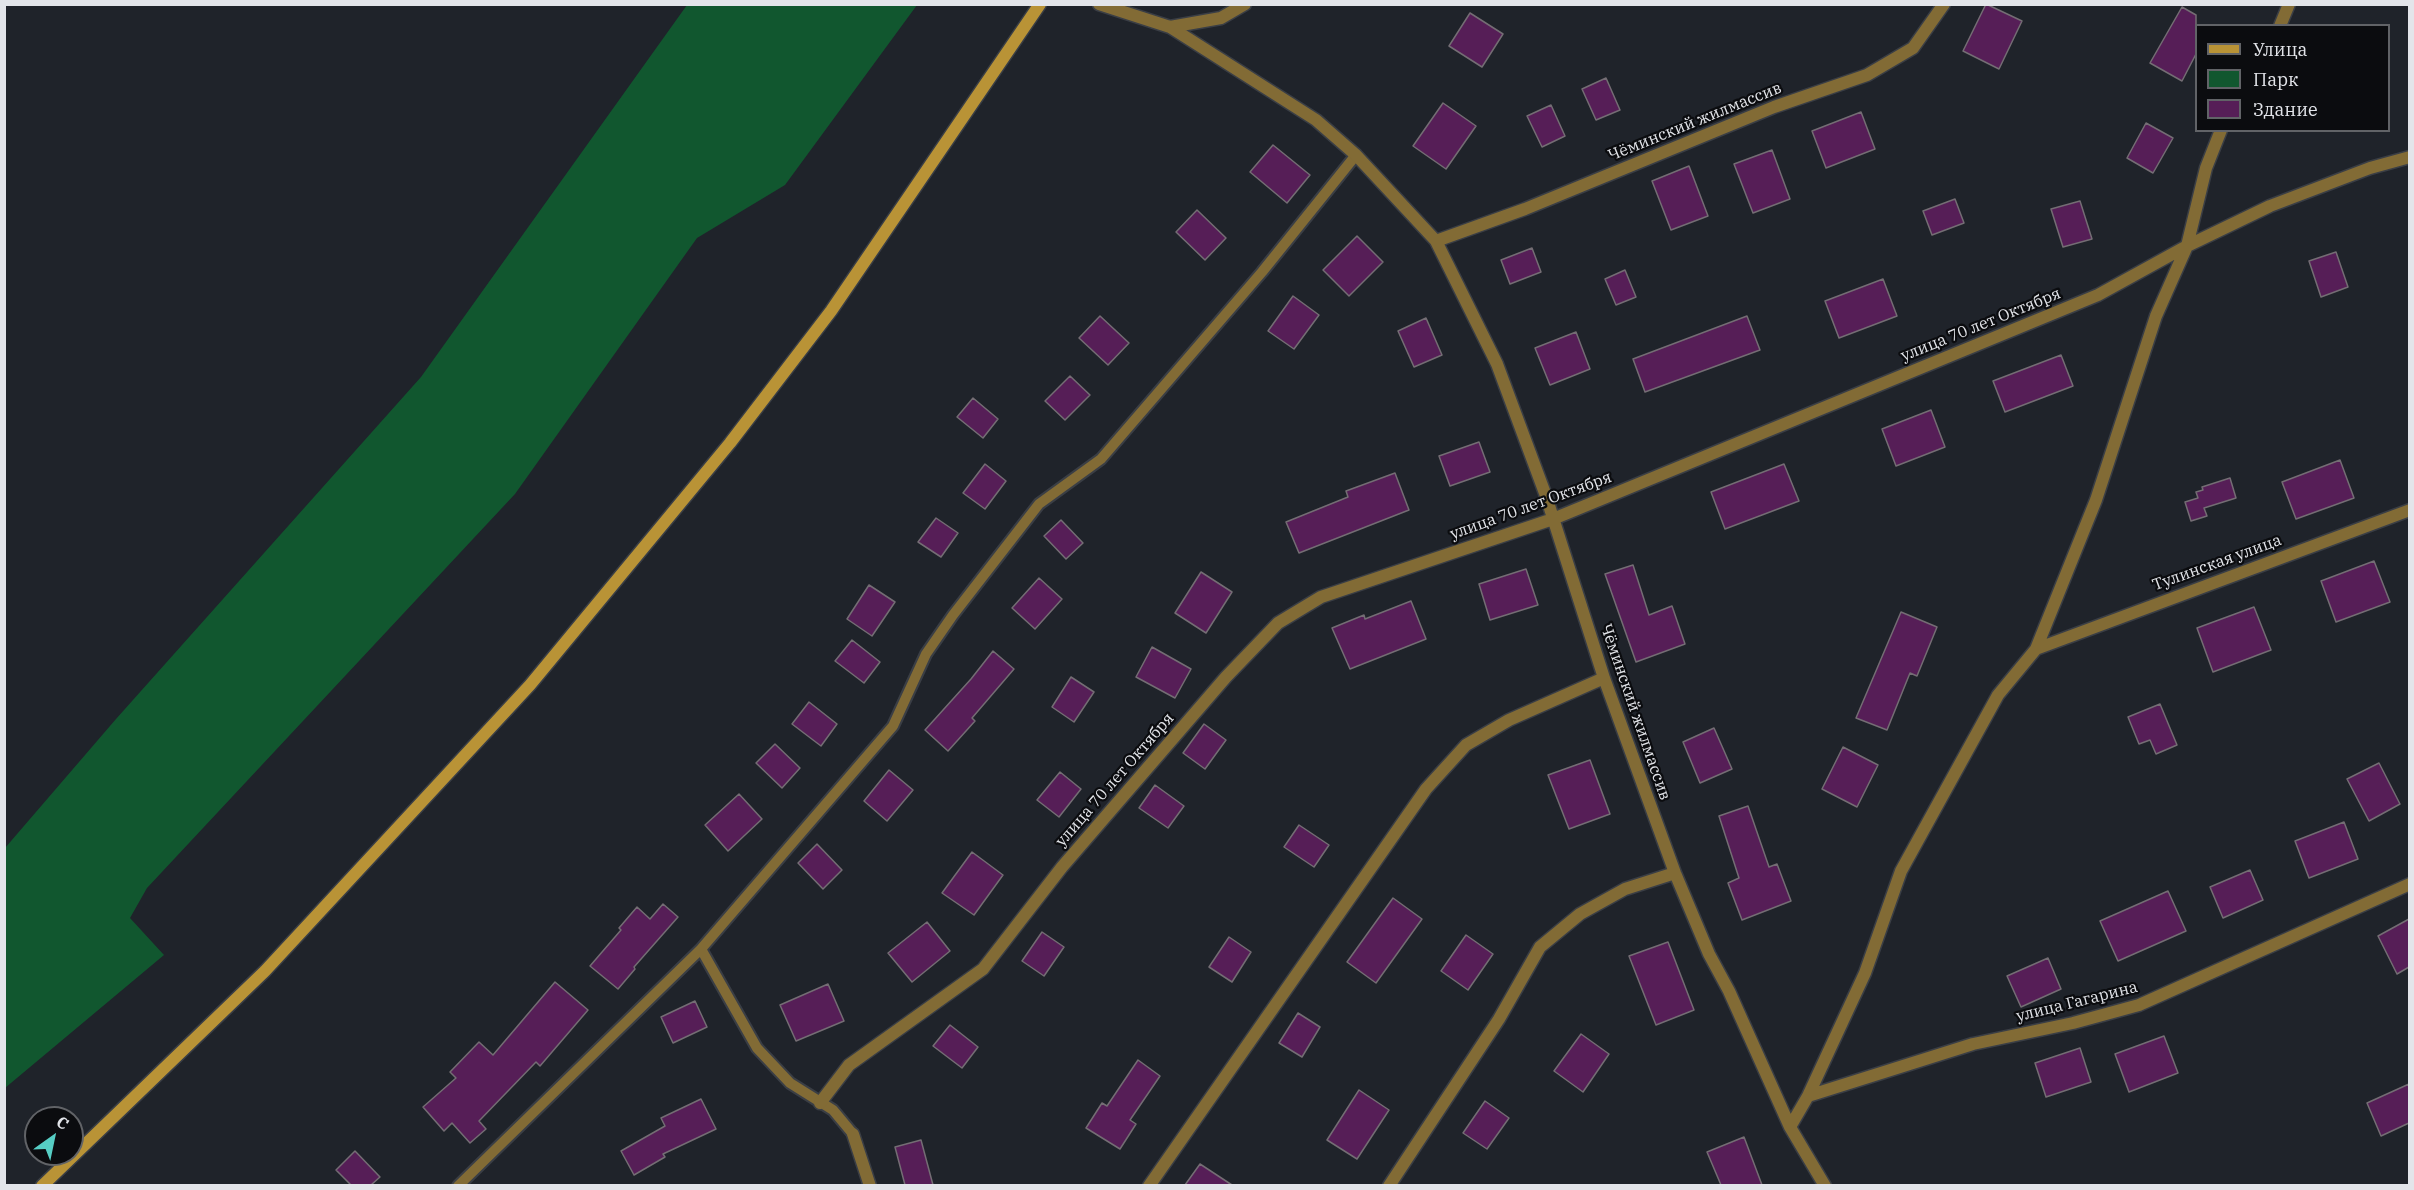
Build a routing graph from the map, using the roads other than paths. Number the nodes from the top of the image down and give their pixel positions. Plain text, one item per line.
1 (1040, 4) edge
2 (1099, 4) edge
3 (1245, 4) edge
4 (1944, 4) edge
5 (2289, 4) edge
6 (2281, 24) edge
7 (1170, 27) junction
8 (2220, 132) edge
9 (1356, 154) junction
10 (2409, 157) edge
11 (1436, 241) junction
12 (2187, 246) junction
13 (2409, 510) edge
14 (1553, 519) junction
15 (2036, 649) junction
16 (1604, 678) junction
17 (1675, 873) junction
18 (2409, 884) edge
19 (701, 949) junction
20 (1808, 1096) junction
21 (820, 1103) junction
22 (1790, 1127) junction
23 (852, 1134) joint
24 (42, 1185) edge
25 (459, 1185) edge
26 (870, 1185) edge
27 (1149, 1185) edge
28 (1389, 1185) edge
29 (1825, 1185) edge

1 - 24 main road
2 - 7 street, Чёминский жилмассив
3 - 7 street, Чёминский жилмассив
4 - 11 street, Чёминский жилмассив
5 - 6 street
7 - 9 street, Чёминский жилмассив
8 - 12 street
9 - 11 street, Чёминский жилмассив
9 - 19 lane
10 - 12 street, улица 70 лет Октября
11 - 14 street, Чёминский жилмассив
12 - 14 street, улица 70 лет Октября
12 - 15 street
13 - 15 street, Тулинская улица
14 - 16 street, Чёминский жилмассив
14 - 21 street, улица 70 лет Октября
15 - 20 street
16 - 17 street, Чёминский жилмассив
16 - 27 street
17 - 22 street, Чёминский жилмассив
17 - 28 street
18 - 20 street, улица Гагарина
19 - 21 lane
19 - 25 lane
20 - 22 street
21 - 23 lane
22 - 29 street, Чёминский жилмассив
23 - 26 street

